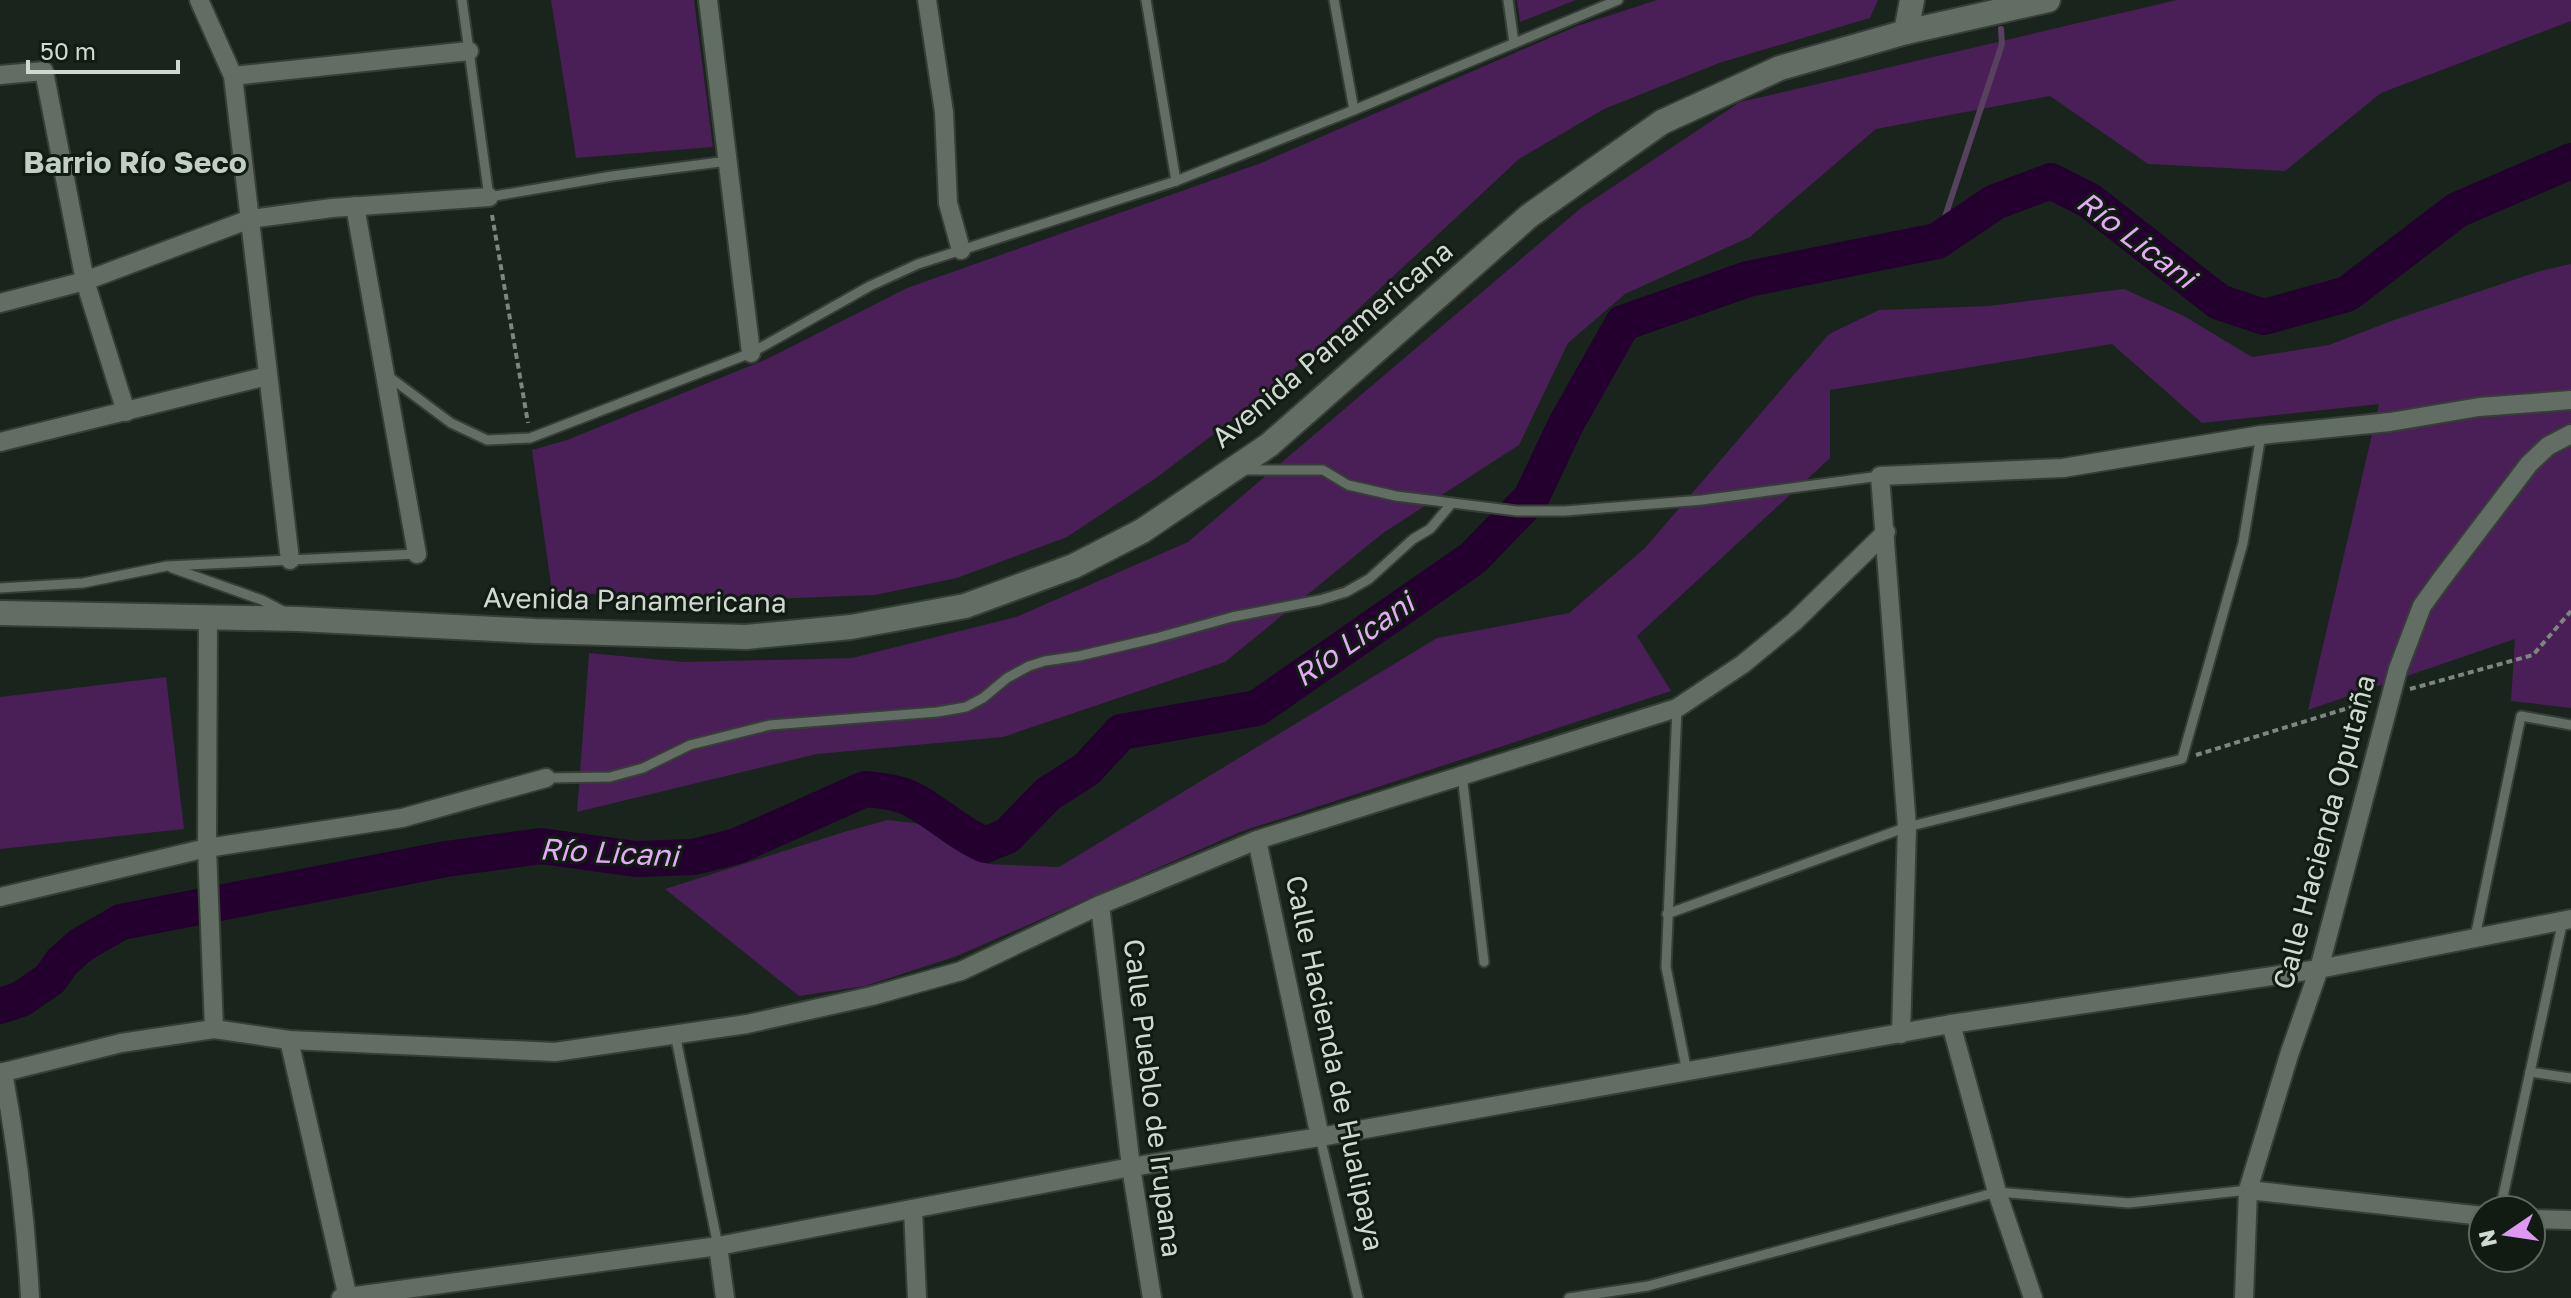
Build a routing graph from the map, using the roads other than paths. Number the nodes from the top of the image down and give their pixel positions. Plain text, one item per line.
1 (199, 0) edge
2 (462, 0) edge
3 (708, 0) edge
4 (927, 0) edge
5 (1146, 0) edge
6 (1334, 0) edge
7 (1508, 0) edge
8 (1618, 0) edge
9 (1912, 0) edge
10 (2048, 0) edge
11 (1906, 32) junction
12 (1514, 43) junction
13 (469, 51) junction
14 (0, 75) edge
15 (233, 76) junction
16 (1354, 110) junction
17 (728, 161) junction
18 (1176, 181) junction
19 (489, 197) junction
20 (355, 206) junction
21 (250, 219) junction
22 (961, 250) junction
23 (85, 281) junction
24 (0, 303) edge
25 (751, 353) junction
26 (385, 374) junction
27 (267, 376) junction
28 (2571, 400) edge
29 (126, 412) junction
30 (2571, 434) edge
31 (2261, 435) junction
32 (0, 442) edge
33 (1231, 470) junction
34 (1880, 476) junction
35 (1452, 503) junction
36 (1886, 532) junction
37 (417, 554) joint
38 (290, 560) junction
39 (167, 566) junction
40 (0, 588) edge
41 (0, 613) edge
42 (208, 617) junction
43 (298, 619) junction
44 (1677, 708) junction
45 (2571, 725) edge
46 (1462, 775) junction
47 (546, 778) joint
48 (1907, 827) junction
49 (1257, 840) junction
50 (207, 848) junction
51 (0, 897) edge
52 (1100, 905) junction
53 (1667, 914) junction
54 (2567, 919) edge
55 (2474, 937) junction
56 (1484, 962) dead end
57 (2319, 969) junction
58 (1951, 1024) junction
59 (214, 1029) junction
60 (675, 1034) junction
61 (1901, 1034) junction
62 (289, 1040) junction
63 (2, 1072) edge
64 (1687, 1072) junction
65 (2530, 1072) junction
66 (2571, 1078) edge
67 (1320, 1137) junction
68 (1131, 1167) junction
69 (2248, 1190) junction
70 (1997, 1192) junction
71 (2503, 1194) edge
72 (913, 1209) junction
73 (2467, 1214) edge
74 (2547, 1219) edge
75 (2571, 1220) edge
76 (718, 1246) junction
77 (30, 1298) edge
78 (346, 1298) edge
79 (725, 1298) edge
80 (917, 1298) edge
81 (1152, 1298) edge
82 (1358, 1298) edge
83 (1569, 1298) edge
84 (2033, 1298) edge
85 (2244, 1298) edge

1 - 15 street
2 - 13 lane
3 - 17 street
4 - 22 street
5 - 18 lane
6 - 16 lane
7 - 12 lane
8 - 12 lane
9 - 11 main road
10 - 11 main road, Avenida Panamericana
11 - 33 main road, Avenida Panamericana
12 - 16 lane
13 - 15 street
13 - 19 lane
14 - 23 street
15 - 21 street
16 - 18 lane
17 - 19 lane
17 - 25 street
18 - 22 lane
19 - 20 street
20 - 21 street
20 - 26 street
21 - 23 street
21 - 27 street
22 - 25 lane
23 - 24 street
23 - 29 street
25 - 26 lane
26 - 37 street
27 - 29 street
27 - 38 street
28 - 31 street
29 - 32 street
30 - 57 street, Calle Hacienda Oputaña
31 - 34 street
31 - 48 lane
33 - 35 lane
33 - 43 main road, Avenida Panamericana
34 - 35 lane
34 - 36 street
35 - 47 lane
36 - 44 street
36 - 48 street
37 - 38 lane
38 - 39 lane
39 - 40 lane
39 - 43 lane
41 - 42 main road, Avenida Panamericana
42 - 43 main road, Avenida Panamericana
42 - 50 street
44 - 46 street
44 - 53 lane
45 - 55 lane
46 - 49 street
46 - 56 lane
47 - 50 street
48 - 53 lane
48 - 61 street
49 - 52 street
49 - 67 street, Calle Hacienda de Hualipaya
50 - 51 street
50 - 59 street
52 - 60 street
52 - 68 street, Calle Pueblo de Irupana
53 - 64 lane
54 - 55 street
54 - 65 lane
55 - 57 street
57 - 58 street
57 - 69 street, Calle Hacienda Oputaña
58 - 61 street
58 - 70 street
59 - 62 street
59 - 63 street
60 - 62 street
60 - 76 lane
61 - 64 street
62 - 78 street
63 - 77 street
64 - 67 street
65 - 66 lane
65 - 71 lane
67 - 68 street
67 - 82 lane, Calle Hacienda de Hualipaya
68 - 72 street
68 - 81 street, Calle Pueblo de Irupana
69 - 70 lane
69 - 73 street
69 - 85 street, Calle Hacienda Oputaña
70 - 83 lane
70 - 84 street
72 - 76 street
72 - 80 street
74 - 75 street
76 - 78 street
76 - 79 street

